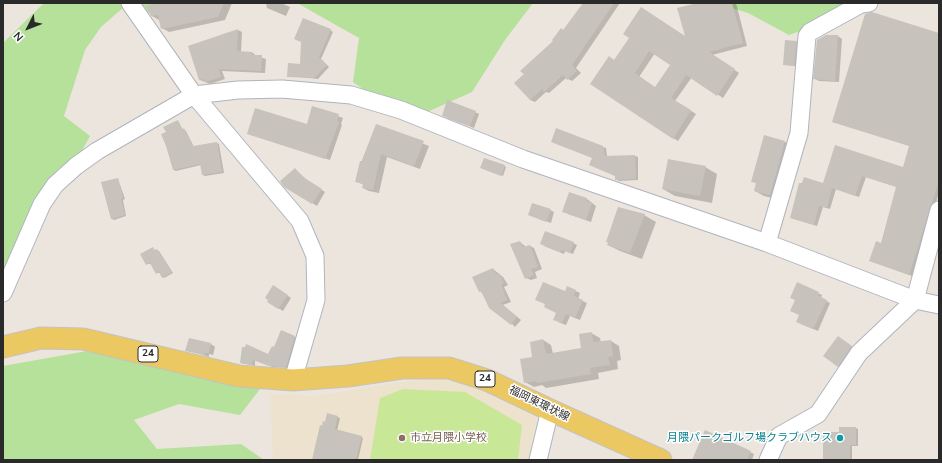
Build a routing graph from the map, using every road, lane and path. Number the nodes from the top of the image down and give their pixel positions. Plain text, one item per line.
1 (130, 3) edge
2 (869, 3) edge
3 (194, 95) junction
4 (939, 210) edge
5 (767, 243) junction
6 (3, 293) edge
7 (915, 300) junction
8 (939, 305) edge
9 (3, 347) edge
10 (292, 380) junction
11 (550, 410) junction
12 (538, 460) edge
13 (661, 460) edge
14 (768, 460) edge

1 - 3 street
2 - 5 street
3 - 5 street
3 - 6 street
3 - 10 street
4 - 7 street
5 - 7 street
7 - 8 street
7 - 14 street
9 - 10 main road, 24
10 - 11 main road, 福岡東環状線 / 24
11 - 12 street
11 - 13 main road, 福岡東環状線 / 24

